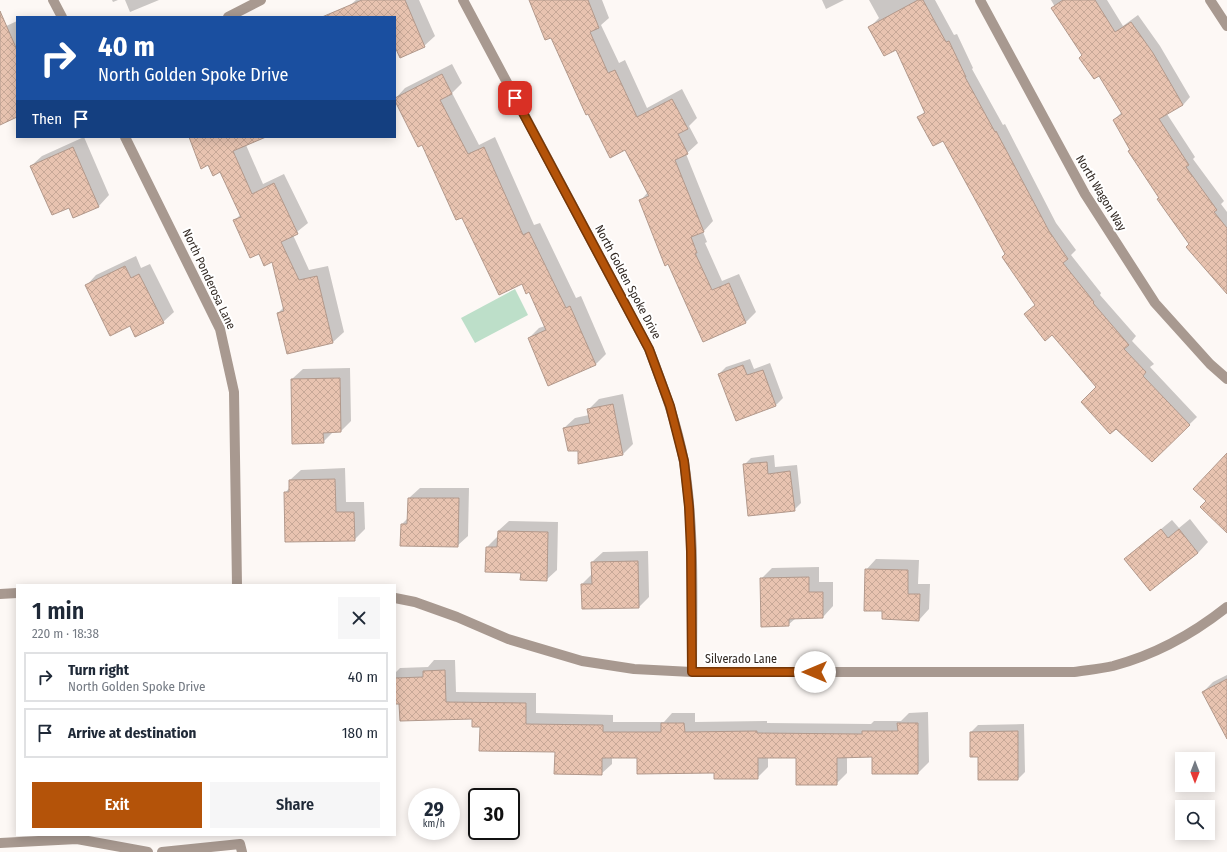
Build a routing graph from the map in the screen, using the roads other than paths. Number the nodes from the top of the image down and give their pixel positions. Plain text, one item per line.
1 (53, 0) edge
2 (260, 0) edge
3 (463, 0) edge
4 (980, 0) edge
5 (1210, 0) edge
6 (61, 16) edge
7 (230, 16) edge
8 (1227, 26) edge
9 (125, 138) edge
10 (1227, 379) edge
11 (237, 584) edge
12 (16, 593) edge
13 (0, 594) edge
14 (396, 598) edge
15 (1227, 607) edge
16 (692, 672) junction
17 (0, 844) edge
18 (241, 844) edge
19 (148, 852) edge
20 (162, 852) edge

1 - 6 street
2 - 7 street
3 - 16 street, North Golden Spoke Drive
4 - 10 street, North Wagon Way
5 - 8 street
9 - 11 street, North Ponderosa Lane
12 - 13 street
14 - 16 street, Silverado Lane
15 - 16 street, Silverado Lane
17 - 19 street
18 - 20 street

